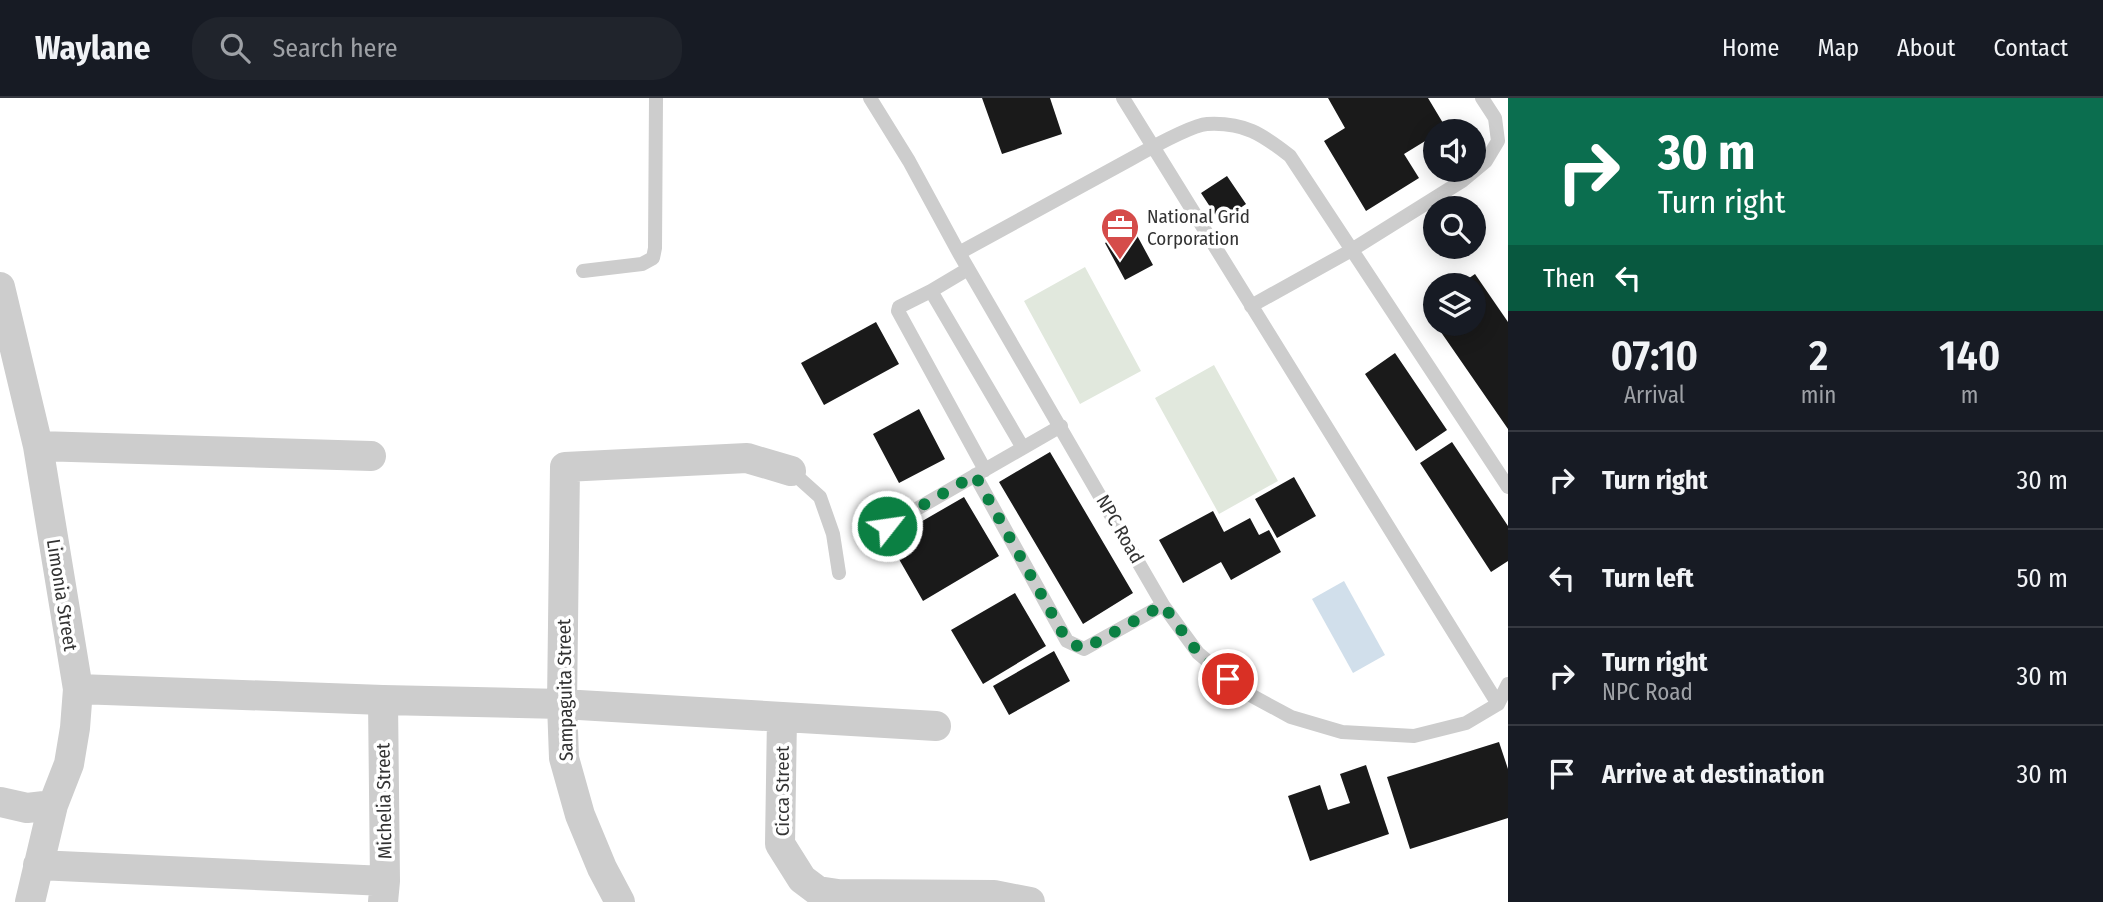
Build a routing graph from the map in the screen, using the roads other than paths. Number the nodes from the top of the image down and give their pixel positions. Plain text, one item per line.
1 (656, 98) edge
2 (870, 98) edge
3 (1124, 98) edge
4 (1482, 98) edge
5 (1153, 147) junction
6 (1350, 251) junction
7 (959, 253) junction
8 (968, 269) junction
9 (583, 271) dead end
10 (0, 287) edge
11 (931, 291) junction
12 (1251, 306) junction
13 (1061, 426) junction
14 (38, 446) junction
15 (1023, 448) junction
16 (371, 456) dead end
17 (791, 471) joint
18 (980, 473) junction
19 (1508, 487) edge
20 (887, 526) dead end
21 (838, 573) dead end
22 (1163, 605) junction
23 (1508, 684) edge
24 (78, 689) junction
25 (383, 700) junction
26 (562, 704) junction
27 (1498, 704) junction
28 (782, 717) junction
29 (936, 726) dead end
30 (0, 802) edge
31 (53, 805) junction
32 (38, 865) junction
33 (384, 891) edge
34 (30, 902) edge
35 (620, 902) edge
36 (1030, 902) edge

1 - 9 lane
2 - 7 lane, NPC Road
3 - 5 lane
4 - 6 lane
5 - 6 lane
5 - 7 lane
5 - 12 lane
6 - 12 lane
6 - 19 lane
7 - 8 lane, NPC Road
8 - 11 lane
8 - 13 lane, NPC Road
10 - 14 street, Limonia Street
11 - 15 lane
11 - 18 lane
12 - 27 lane
13 - 15 lane
13 - 22 lane, NPC Road
14 - 16 street
14 - 24 street, Limonia Street
15 - 18 lane
17 - 21 lane
17 - 26 street, Sampaguita Street
18 - 20 lane
18 - 22 lane
22 - 27 lane, NPC Road
23 - 27 lane
24 - 25 street
24 - 31 street, Limonia Street
25 - 26 street
25 - 33 street, Michelia Street
26 - 28 street
26 - 35 street, Sampaguita Street
28 - 29 street
28 - 36 street, Cicca Street
30 - 31 street
31 - 32 street, Limonia Street
32 - 33 street
32 - 34 street, Limonia Street

